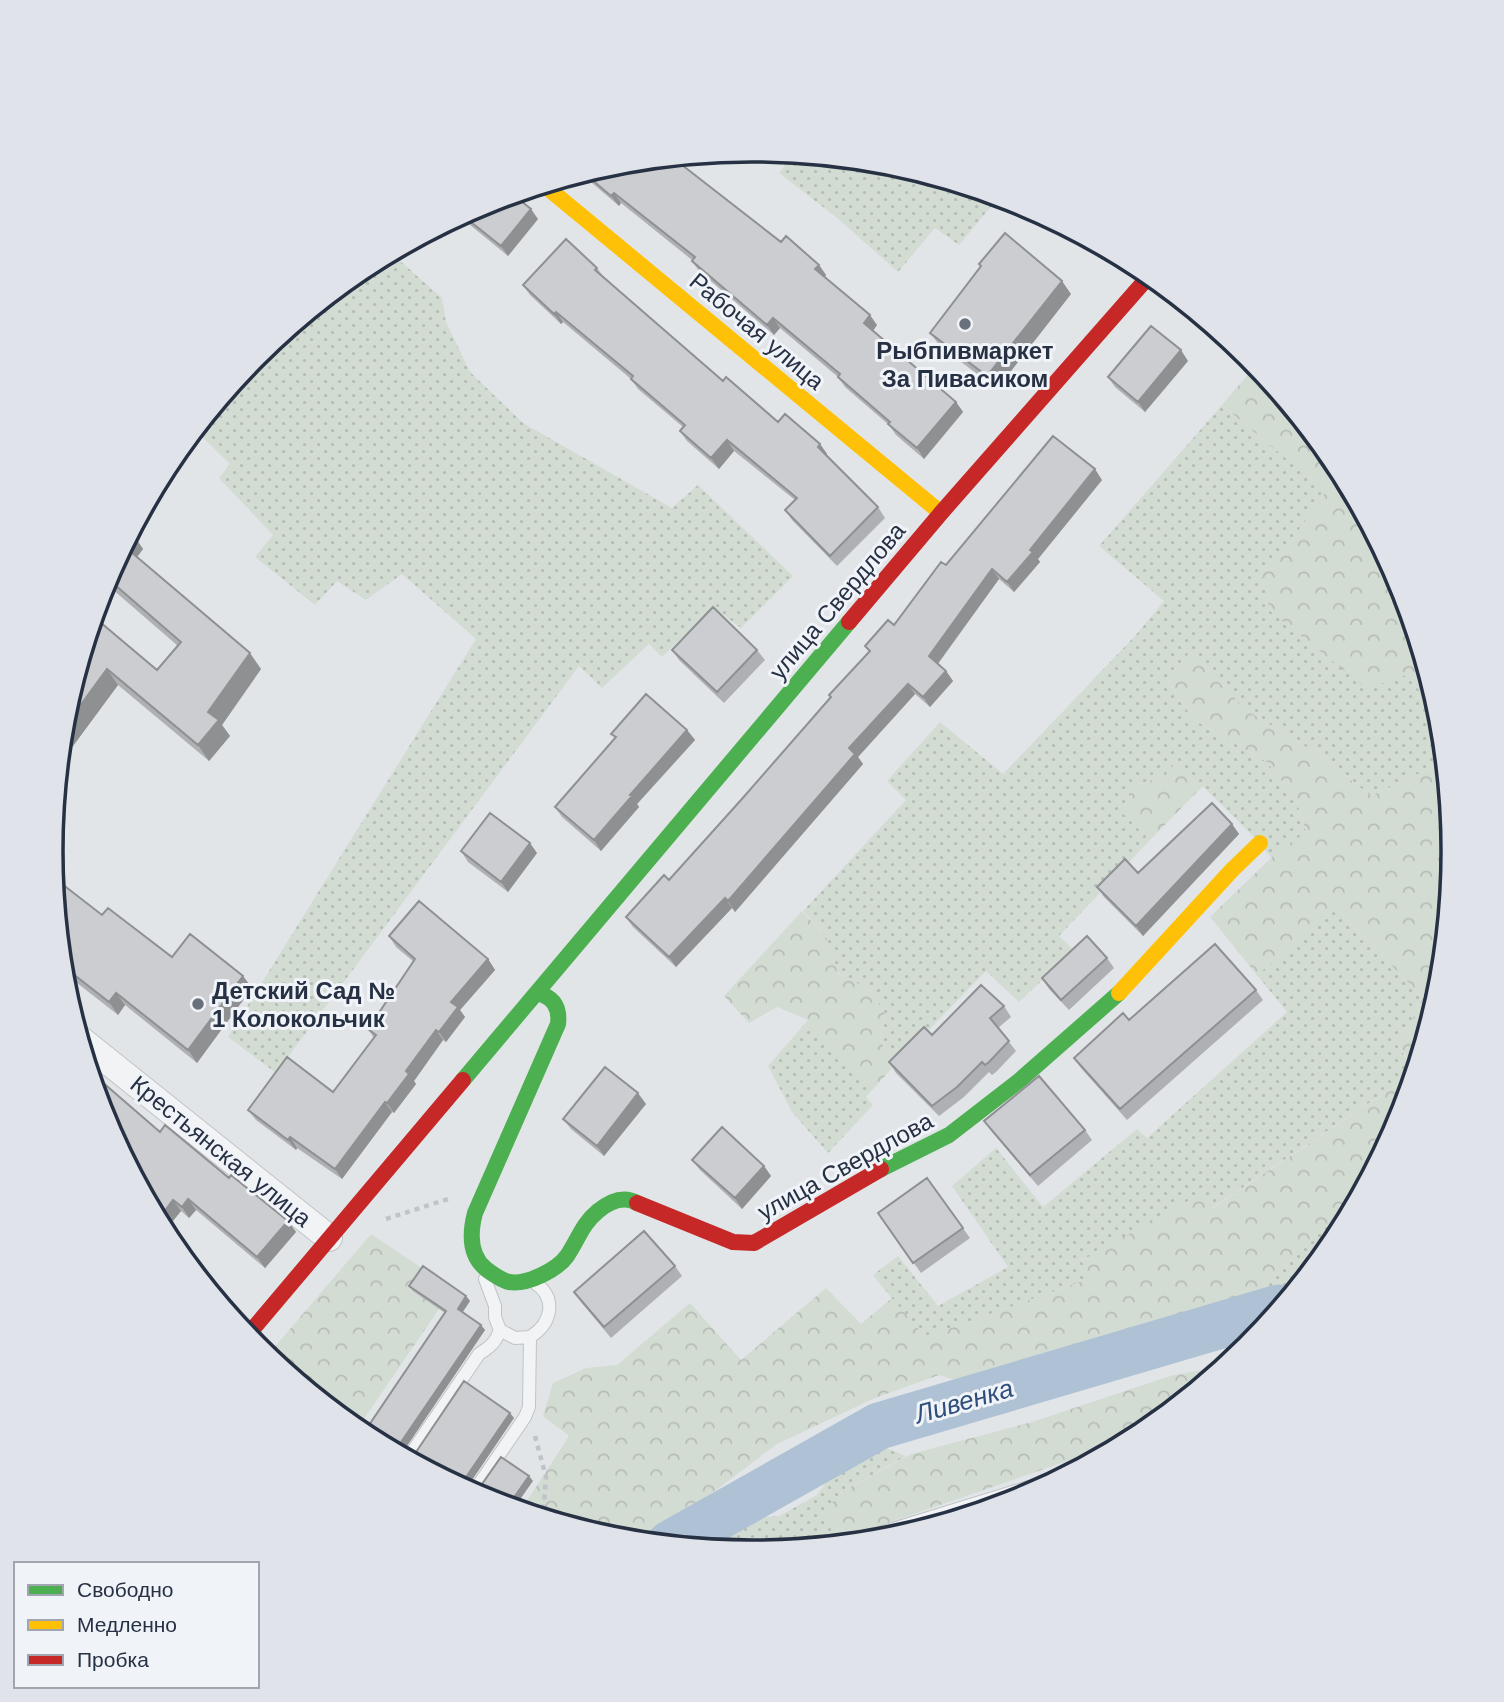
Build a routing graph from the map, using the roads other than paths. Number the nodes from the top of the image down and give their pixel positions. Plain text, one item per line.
1 (552, 192) edge
2 (1139, 281) edge
3 (941, 513) junction
4 (1260, 843) dead end
5 (537, 993) junction
6 (92, 1048) edge
7 (329, 1238) junction
8 (473, 1249) junction
9 (528, 1281) junction
10 (509, 1282) junction
11 (495, 1306) junction
12 (255, 1327) edge
13 (500, 1330) junction
14 (530, 1337) junction
15 (413, 1451) edge
16 (479, 1484) edge

1 - 3 street, Рабочая улица
2 - 3 street, улица Свердлова
3 - 5 street, улица Свердлова
4 - 9 street, улица Свердлова
5 - 7 street, улица Свердлова
5 - 8 street
6 - 7 street, Крестьянская улица
7 - 12 street, улица Свердлова
8 - 10 street
8 - 11 lane
9 - 10 street, улица Свердлова
9 - 14 lane
10 - 11 lane
11 - 13 lane
13 - 14 lane
13 - 15 lane
14 - 16 lane

